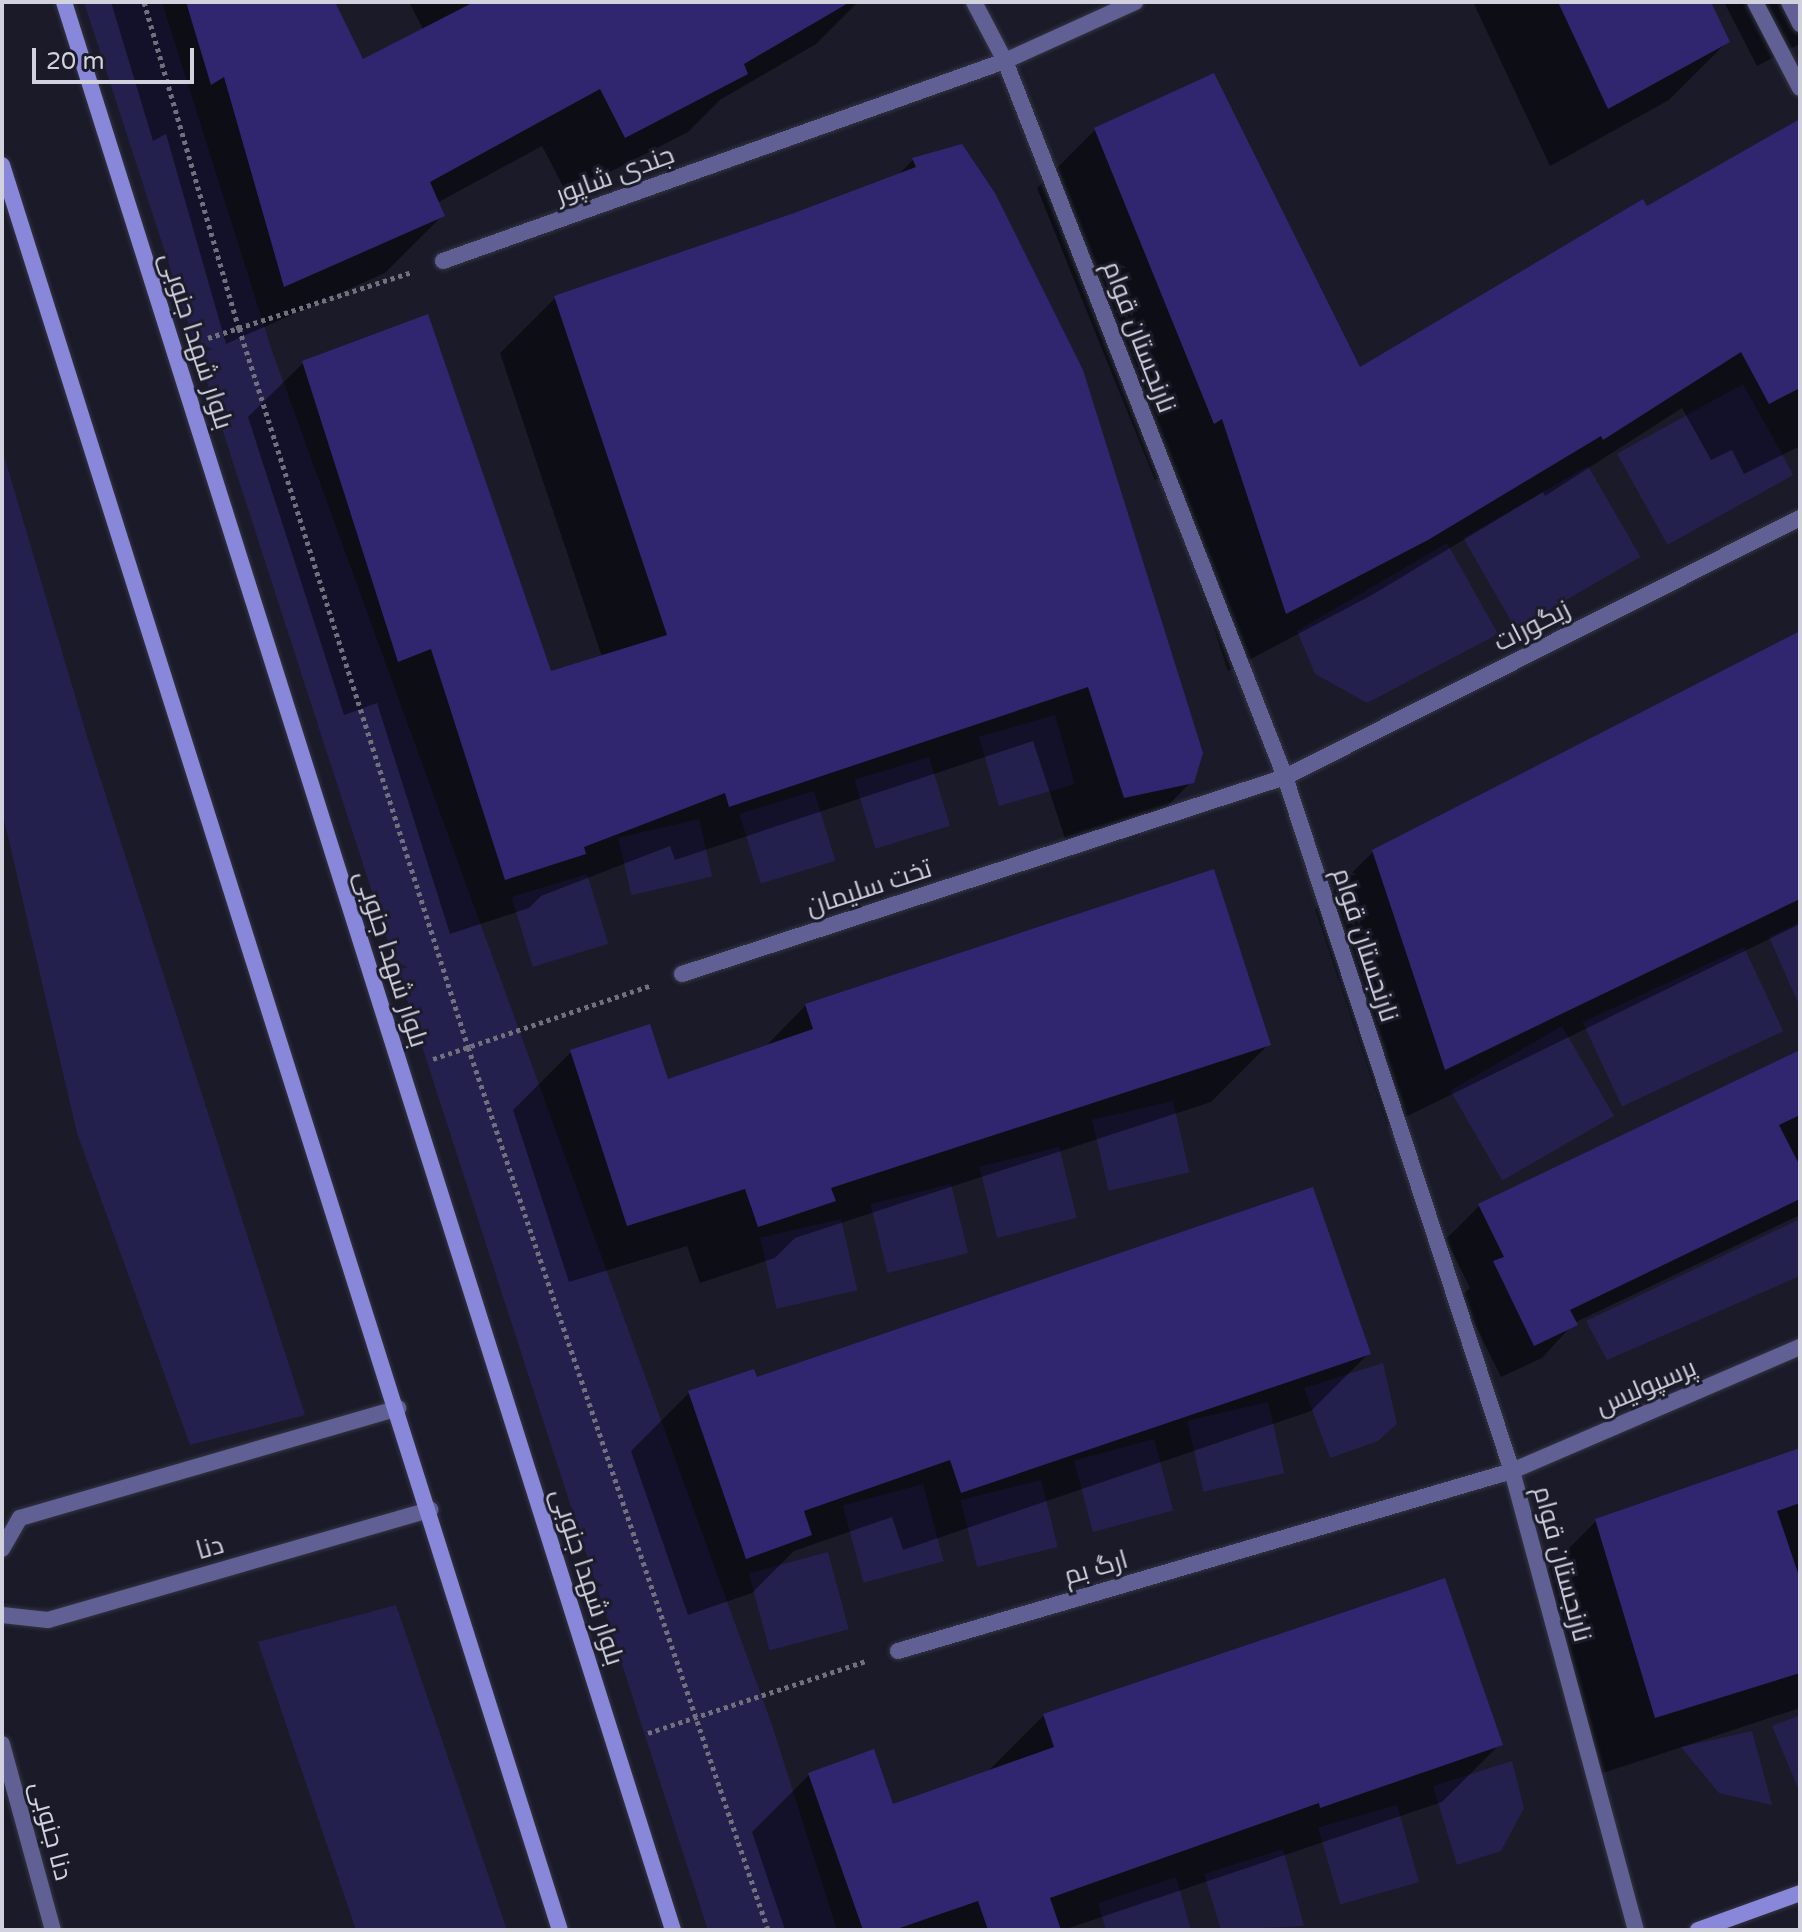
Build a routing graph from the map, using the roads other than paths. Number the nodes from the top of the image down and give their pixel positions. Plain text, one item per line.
1 (64, 2) edge
2 (974, 2) edge
3 (1135, 2) edge
4 (1755, 2) edge
5 (1789, 2) edge
6 (1800, 24) edge
7 (1005, 61) junction
8 (1800, 88) edge
9 (2, 165) edge
10 (443, 261) road end
11 (1800, 518) edge
12 (1285, 777) junction
13 (682, 974) road end
14 (1800, 1347) edge
15 (398, 1408) junction
16 (1512, 1471) junction
17 (430, 1510) junction
18 (2, 1549) edge
19 (2, 1615) edge
20 (898, 1651) road end
21 (2, 1744) edge
22 (1800, 1893) edge
23 (53, 1930) edge
24 (560, 1930) edge
25 (673, 1930) edge
26 (1636, 1930) edge
27 (1698, 1930) edge

1 - 25 street, بلوار شهدا جنوبی
2 - 7 street, نارنجستان قوام
3 - 7 street, جندی شاپور
4 - 8 street
5 - 6 street
7 - 10 street, جندی شاپور
7 - 12 street, نارنجستان قوام
9 - 15 street
11 - 12 street, زیگورات
12 - 13 street, تخت سلیمان
12 - 16 street, نارنجستان قوام
14 - 16 street, پرسپولیس
15 - 17 street
15 - 18 street
16 - 20 street, ارگ بم
16 - 26 street, نارنجستان قوام
17 - 19 street, دنا
17 - 24 street
21 - 23 street, دنا جنوبی
22 - 27 street

